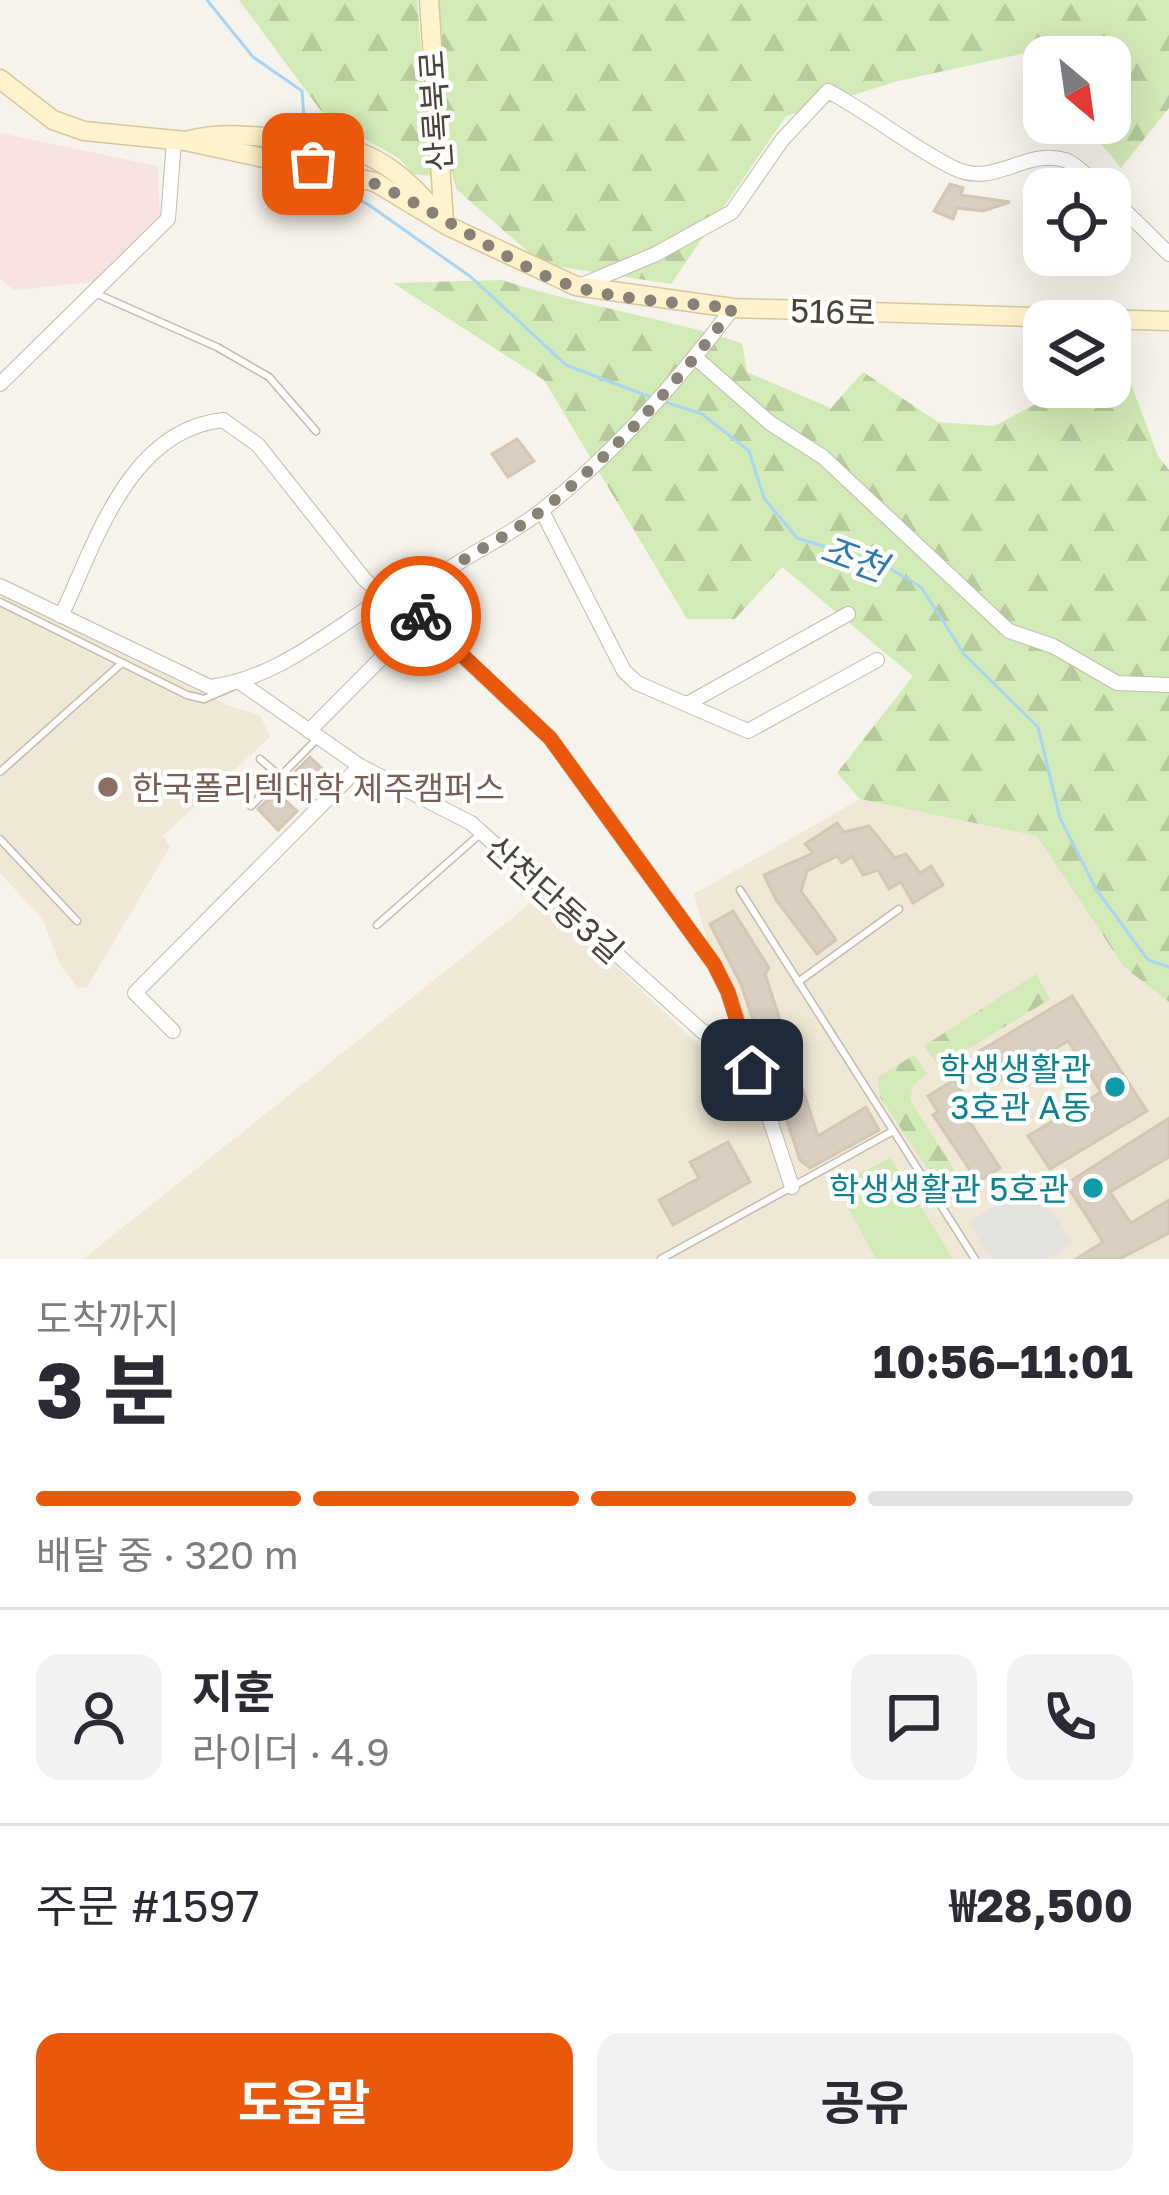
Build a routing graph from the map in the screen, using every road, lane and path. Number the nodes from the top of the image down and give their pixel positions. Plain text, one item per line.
1 (429, 0) edge
2 (0, 79) edge
3 (180, 141) junction
4 (1075, 168) edge
5 (1131, 217) edge
6 (444, 222) junction
7 (1169, 254) edge
8 (576, 286) junction
9 (97, 294) junction
10 (733, 308) junction
11 (1169, 321) edge
12 (695, 356) junction
13 (0, 384) edge
14 (316, 430) dead end
15 (542, 511) junction
16 (0, 586) edge
17 (385, 597) junction
18 (411, 601) junction
19 (0, 602) edge
20 (848, 614) dead end
21 (61, 616) junction
22 (422, 617) junction
23 (877, 660) dead end
24 (122, 663) junction
25 (241, 683) junction
26 (1169, 685) edge
27 (687, 704) junction
28 (314, 735) junction
29 (260, 758) dead end
30 (360, 766) junction
31 (0, 772) edge
32 (280, 776) junction
33 (251, 806) dead end
34 (318, 808) junction
35 (482, 833) junction
36 (0, 839) edge
37 (740, 890) dead end
38 (899, 909) dead end
39 (77, 921) dead end
40 (377, 926) dead end
41 (798, 982) junction
42 (173, 1031) dead end
43 (742, 1036) junction
44 (893, 1131) junction
45 (792, 1187) junction
46 (671, 1256) edge
47 (661, 1259) edge
48 (975, 1259) edge

1 - 6 main road, 산록북로
2 - 3 main road
3 - 6 main road, 516로
3 - 6 main road, 516로
3 - 9 street
4 - 8 street
5 - 7 street
6 - 8 main road, 516로
8 - 10 main road, 516로
9 - 13 street
9 - 14 lane
10 - 11 main road, 516로
10 - 12 street
12 - 15 street
12 - 26 street
15 - 18 street
15 - 27 street
16 - 21 street
17 - 18 street
17 - 21 street
17 - 25 street
18 - 22 street
19 - 24 lane
20 - 27 street
21 - 25 street
22 - 28 street
22 - 43 street
23 - 27 street
24 - 25 lane
24 - 31 lane
25 - 28 street, 산천단동3길
28 - 30 street, 산천단동3길
28 - 32 lane
29 - 32 lane
30 - 34 street
30 - 35 street, 산천단동3길
32 - 33 lane
32 - 34 lane
34 - 42 street
35 - 40 lane
35 - 43 street, 산천단동3길
36 - 39 lane
37 - 41 lane
38 - 41 lane
41 - 44 lane
43 - 45 street
44 - 45 lane
44 - 48 lane
45 - 46 lane
46 - 47 lane

